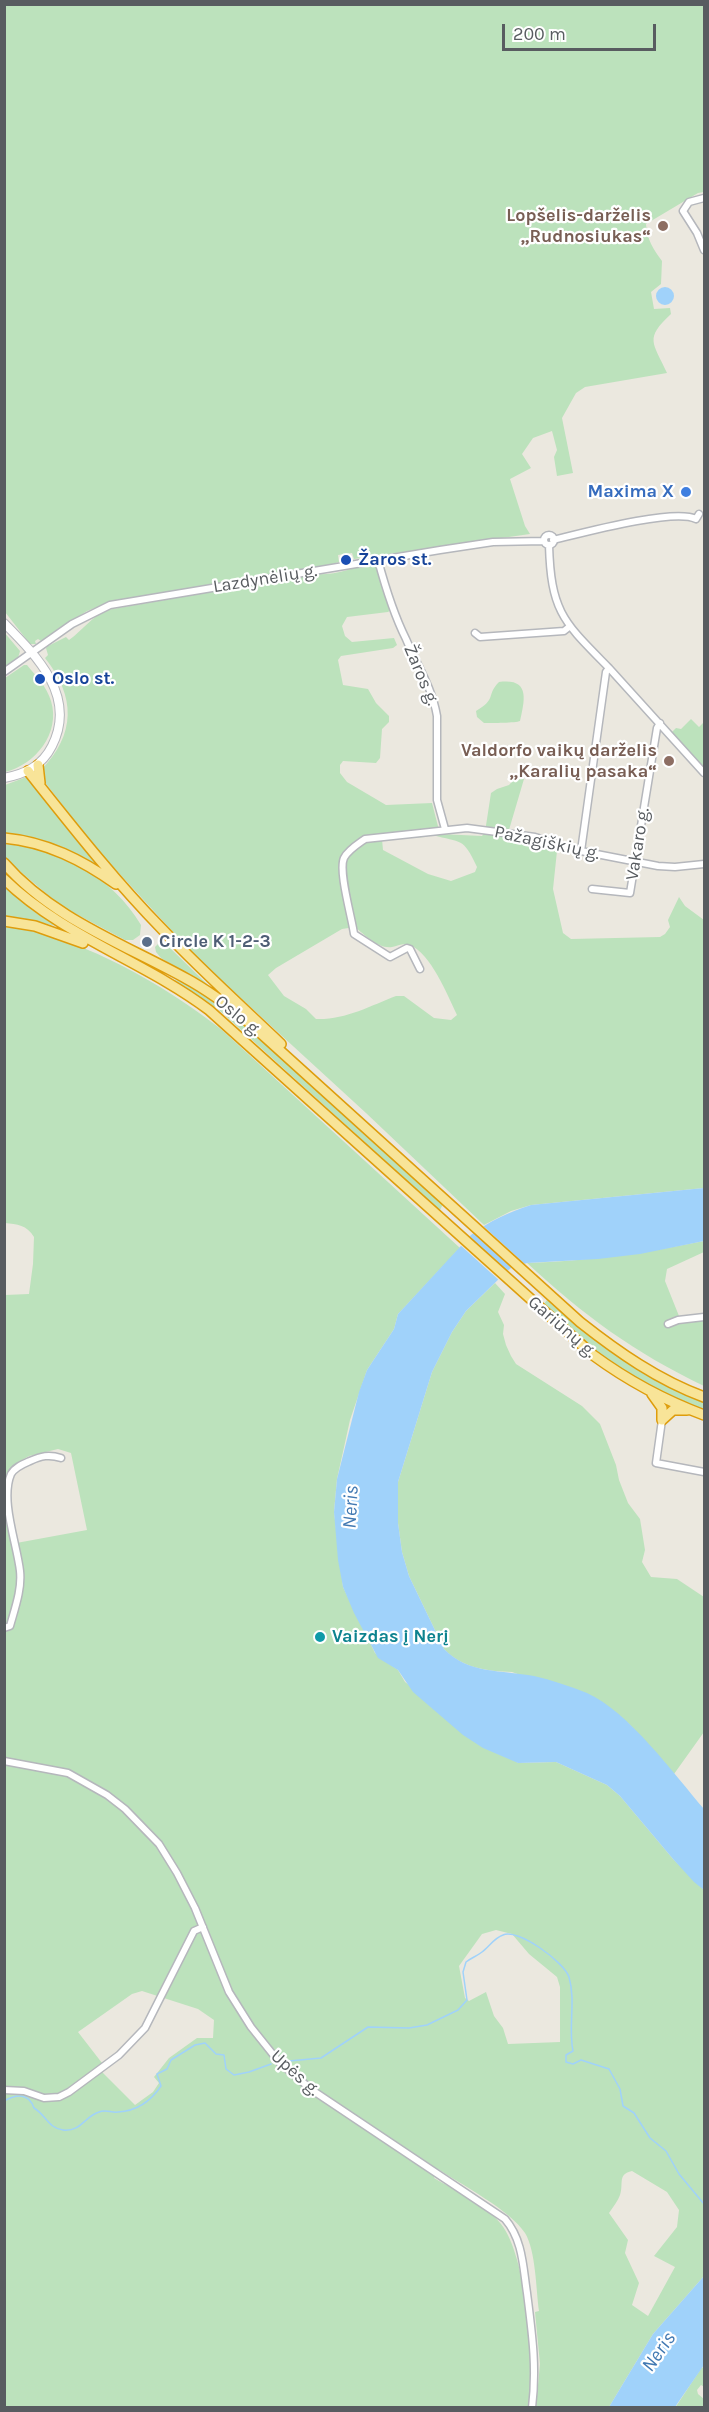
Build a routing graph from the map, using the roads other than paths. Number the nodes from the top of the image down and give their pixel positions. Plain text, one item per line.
1 (705, 198) edge
2 (705, 250) edge
3 (700, 515) edge
4 (549, 542) junction
5 (378, 560) junction
6 (4, 624) edge
7 (569, 627) junction
8 (475, 633) dead end
9 (31, 653) junction
10 (609, 668) junction
11 (4, 672) edge
12 (660, 723) junction
13 (38, 765) junction
14 (28, 771) junction
15 (705, 773) edge
16 (4, 778) edge
17 (42, 788) junction
18 (445, 830) junction
19 (6, 838) edge
20 (581, 850) junction
21 (635, 861) junction
22 (4, 863) edge
23 (705, 864) edge
24 (4, 879) edge
25 (592, 889) dead end
26 (136, 902) junction
27 (4, 921) edge
28 (119, 957) junction
29 (420, 969) dead end
30 (402, 1160) junction
31 (449, 1203) joint
32 (437, 1215) joint
33 (705, 1317) edge
34 (668, 1324) dead end
35 (648, 1390) junction
36 (705, 1397) edge
37 (692, 1410) junction
38 (705, 1414) edge
39 (662, 1420) junction
40 (61, 1458) dead end
41 (705, 1472) edge
42 (4, 1628) edge
43 (4, 1761) edge
44 (203, 1928) junction
45 (4, 2090) edge
46 (532, 2408) edge

1 - 2 street
3 - 4 street, Lazdynėlių g.
4 - 5 street, Lazdynėlių g.
4 - 7 street
5 - 9 street, Lazdynėlių g.
5 - 18 street, Žaros g.
6 - 9 street
7 - 8 street
7 - 10 street
9 - 11 street, Lazdynėlių g.
9 - 13 street
10 - 12 street
10 - 20 street
12 - 15 street
12 - 21 street, Vakaro g.
13 - 14 street
13 - 17 highway
14 - 16 street
14 - 17 highway
17 - 26 highway
18 - 20 street, Pažagiškių g.
18 - 29 street, Pažagiškių g.
19 - 26 highway
20 - 21 street, Pažagiškių g.
21 - 23 street, Pažagiškių g.
21 - 25 street, Vakaro g.
22 - 30 highway, Oslo g.
24 - 28 highway, Oslo g.
26 - 30 highway
27 - 28 highway
28 - 32 highway, Oslo g.
30 - 31 highway, Oslo g.
31 - 36 highway, Gariūnų g.
32 - 35 highway, Gariūnų g.
33 - 34 street
35 - 37 highway, Gariūnų g.
35 - 39 highway
37 - 38 highway, Gariūnų g.
37 - 39 highway
39 - 41 street
40 - 42 street
43 - 44 street, Upės g.
44 - 45 street
44 - 46 street, Upės g.

